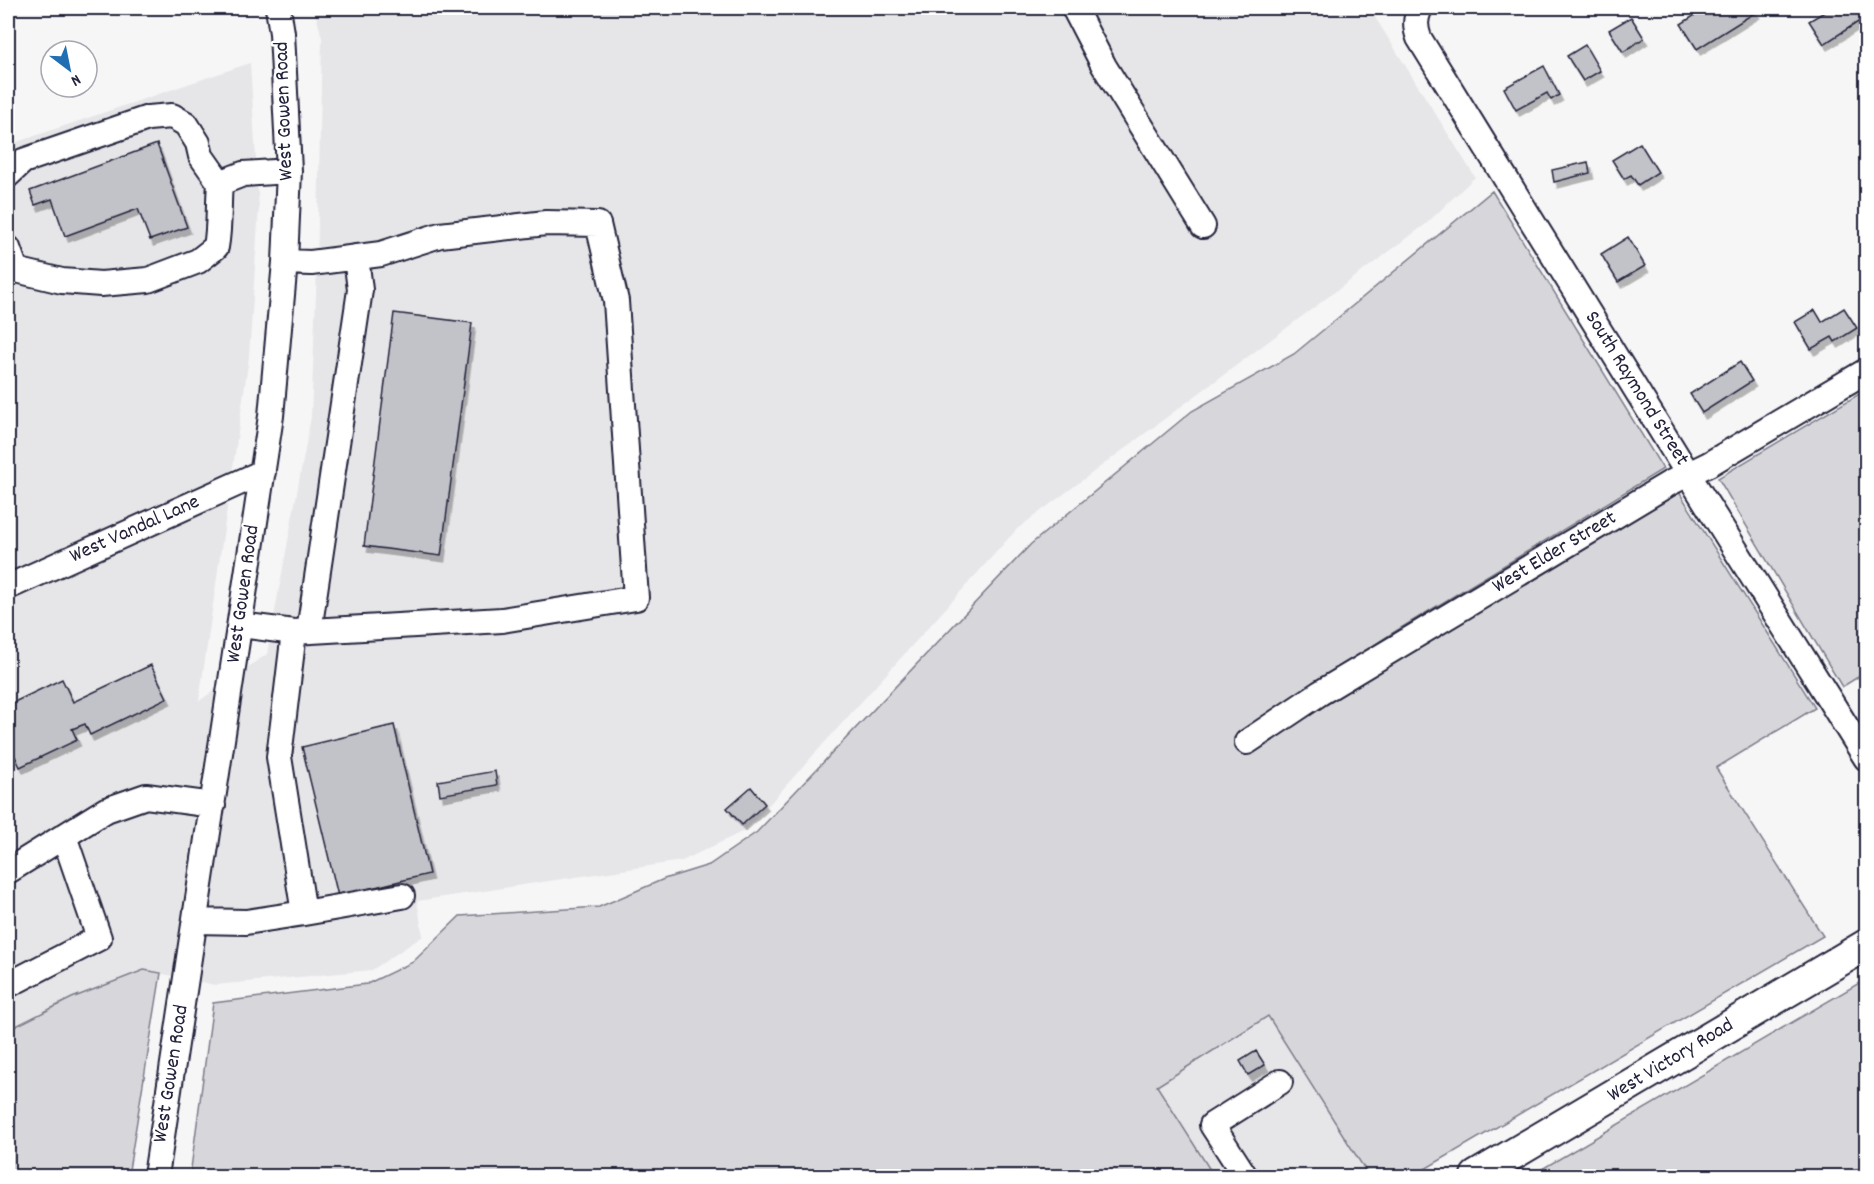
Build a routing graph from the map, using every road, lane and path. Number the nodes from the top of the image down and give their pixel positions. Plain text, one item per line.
1 (278, 8) edge
2 (1074, 8) edge
3 (1418, 12) edge
4 (289, 171) junction
5 (8, 175) edge
6 (220, 183) junction
7 (1203, 226) dead end
8 (8, 248) edge
9 (356, 257) junction
10 (285, 262) junction
11 (1866, 371) edge
12 (262, 472) junction
13 (1688, 474) junction
14 (8, 587) edge
15 (240, 625) junction
16 (302, 631) junction
17 (1247, 742) dead end
18 (1866, 758) edge
19 (213, 805) junction
20 (64, 836) junction
21 (8, 871) edge
22 (402, 896) dead end
23 (304, 913) junction
24 (195, 921) junction
25 (1866, 945) edge
26 (8, 985) edge
27 (1280, 1082) dead end
28 (1488, 1174) edge
29 (156, 1176) edge
30 (1245, 1176) edge

1 - 4 street, West Gowen Road
2 - 7 street
3 - 13 street, South Raymond Street
4 - 6 street
4 - 10 street, West Gowen Road
5 - 6 street
6 - 8 street
9 - 10 street
9 - 16 street
9 - 16 street
10 - 12 street, West Gowen Road
11 - 13 street, West Elder Street
12 - 14 street, West Vandal Lane
12 - 15 street, West Gowen Road
13 - 17 street, West Elder Street
13 - 18 street, South Raymond Street
15 - 16 street
15 - 19 street, West Gowen Road
16 - 23 street
19 - 20 street
19 - 24 street, West Gowen Road
20 - 21 street
20 - 26 street
22 - 23 street
23 - 24 street
24 - 29 street, West Gowen Road
25 - 28 main road, West Victory Road
27 - 30 street

